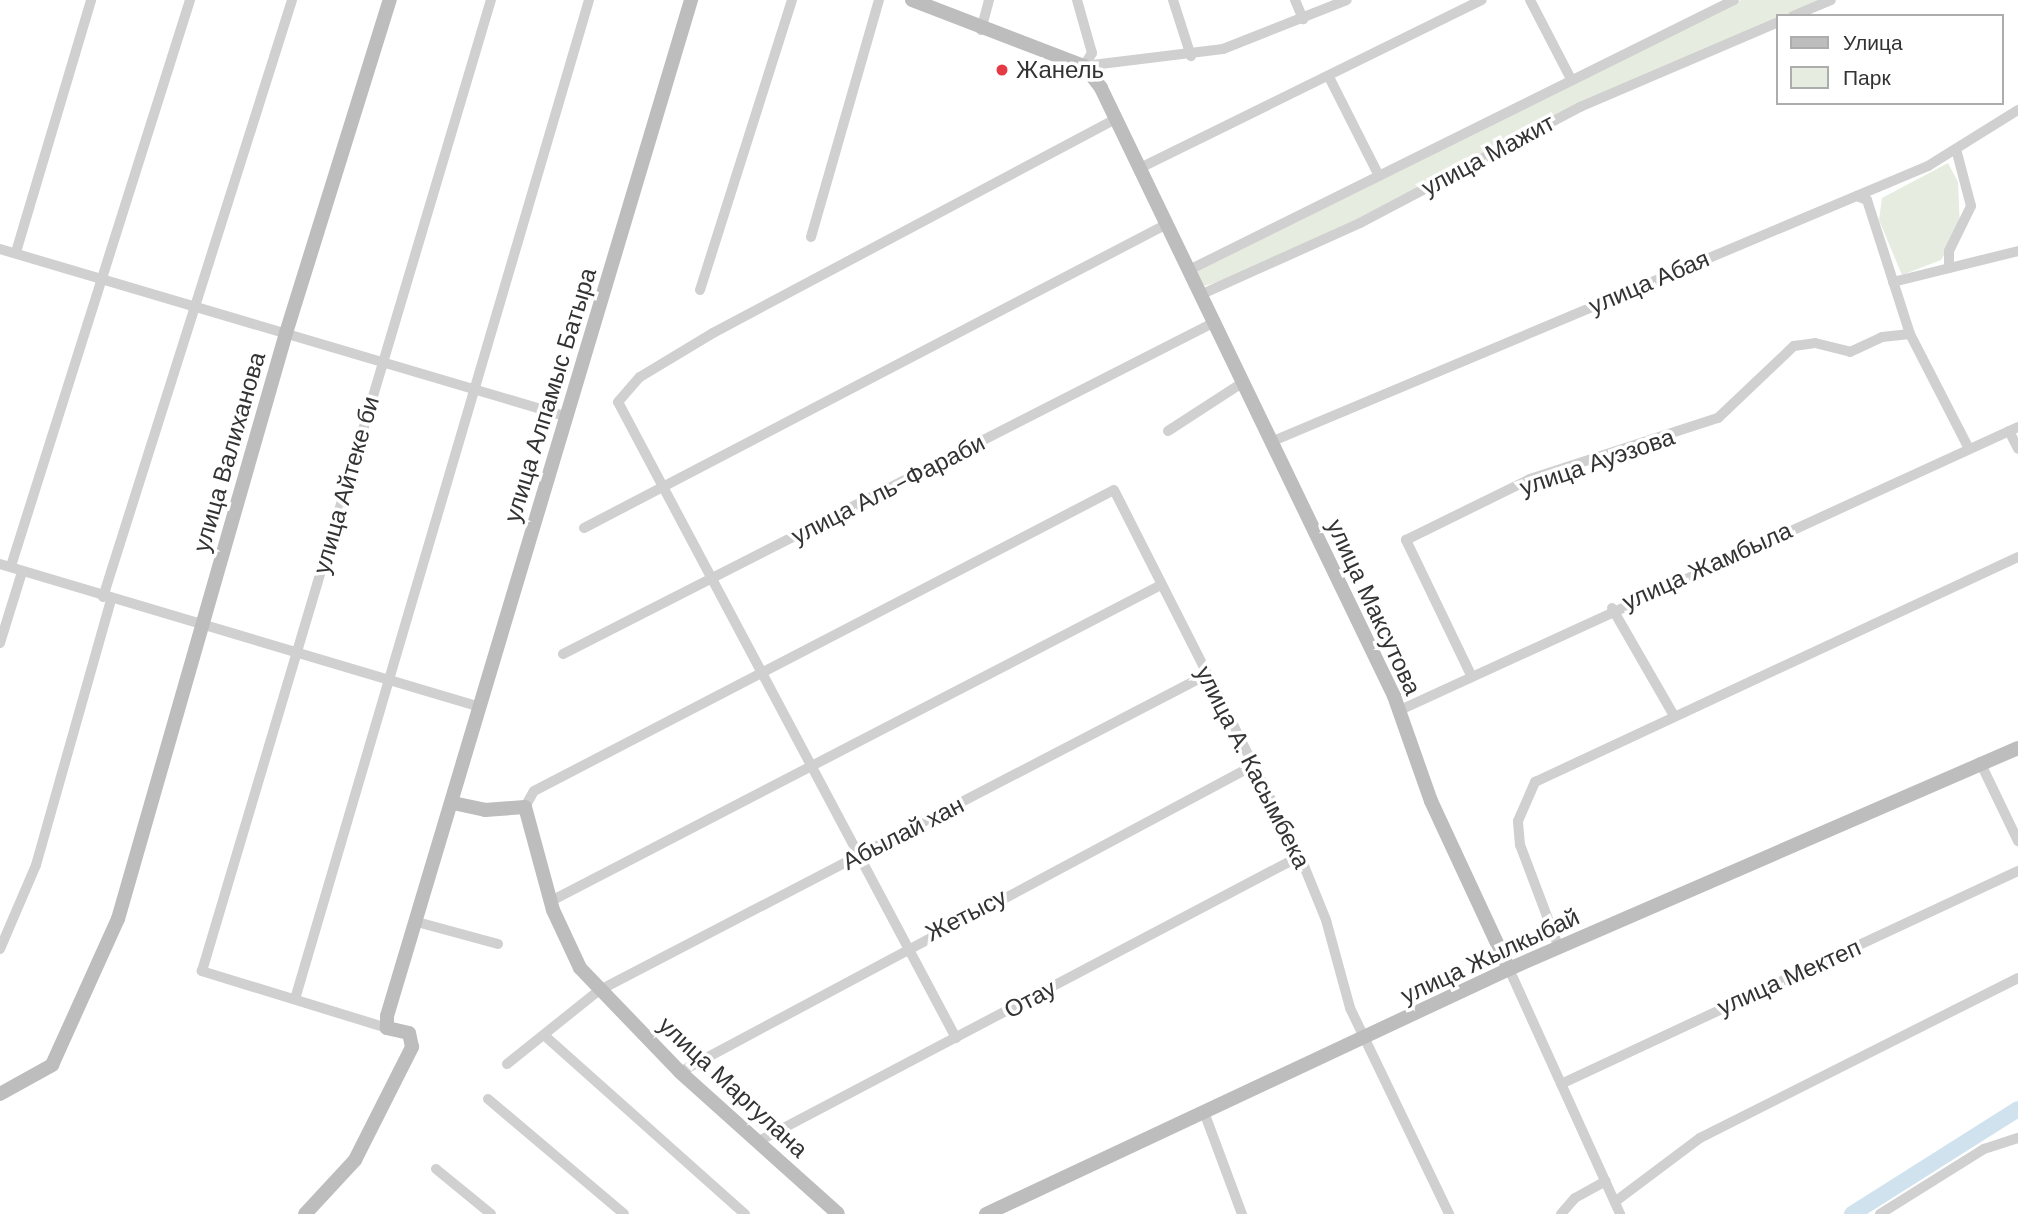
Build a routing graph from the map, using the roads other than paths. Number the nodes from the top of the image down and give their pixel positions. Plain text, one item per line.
1 (91, 0) edge
2 (190, 0) edge
3 (292, 0) edge
4 (390, 0) edge
5 (491, 0) edge
6 (589, 0) edge
7 (691, 0) edge
8 (792, 0) edge
9 (879, 0) edge
10 (912, 0) edge
11 (989, 0) edge
12 (1077, 0) edge
13 (1173, 0) edge
14 (1295, 0) edge
15 (1347, 0) edge
16 (1482, 0) edge
17 (1530, 0) edge
18 (1734, 0) edge
19 (1831, 0) edge
20 (1798, 14) edge
21 (1303, 19) junction
22 (1776, 23) edge
23 (981, 30) junction
24 (1191, 56) junction
25 (1084, 66) junction
26 (1329, 77) junction
27 (1571, 79) junction
28 (2018, 110) edge
29 (1113, 120) junction
30 (1956, 149) junction
31 (1138, 169) junction
32 (1379, 176) junction
33 (1857, 196) junction
34 (1165, 225) junction
35 (811, 237) dead end
36 (0, 249) edge
37 (2018, 251) edge
38 (16, 252) junction
39 (1949, 268) junction
40 (1189, 270) junction
41 (102, 279) junction
42 (1892, 282) junction
43 (699, 290) dead end
44 (1200, 295) junction
45 (194, 306) junction
46 (1213, 323) junction
47 (286, 333) junction
48 (1910, 334) junction
49 (382, 362) junction
50 (1242, 383) junction
51 (472, 391) junction
52 (568, 417) junction
53 (2014, 429) edge
54 (1168, 431) dead end
55 (1273, 441) junction
56 (1969, 449) junction
57 (2018, 449) edge
58 (662, 486) junction
59 (584, 528) dead end
60 (2018, 557) edge
61 (0, 564) edge
62 (11, 566) junction
63 (22, 575) junction
64 (712, 578) junction
65 (1159, 586) junction
66 (107, 599) junction
67 (1612, 608) junction
68 (203, 627) junction
69 (0, 643) edge
70 (563, 654) dead end
71 (297, 655) junction
72 (765, 671) junction
73 (1470, 673) junction
74 (1208, 674) junction
75 (389, 682) junction
76 (480, 707) junction
77 (1398, 711) junction
78 (1674, 716) junction
79 (2018, 748) edge
80 (815, 762) junction
81 (1980, 762) junction
82 (1256, 764) junction
83 (453, 803) junction
84 (525, 807) junction
85 (2018, 841) edge
86 (862, 855) junction
87 (1300, 856) junction
88 (2018, 871) edge
89 (551, 901) junction
90 (417, 922) junction
91 (498, 944) dead end
92 (909, 944) junction
93 (1559, 948) junction
94 (0, 949) edge
95 (1509, 969) junction
96 (2018, 978) edge
97 (598, 991) junction
98 (295, 999) junction
99 (387, 1028) junction
100 (545, 1037) junction
101 (956, 1038) junction
102 (1367, 1039) junction
103 (507, 1064) dead end
104 (680, 1072) junction
105 (1561, 1084) junction
106 (0, 1094) edge
107 (488, 1099) dead end
108 (1205, 1112) junction
109 (2018, 1138) edge
110 (759, 1141) junction
111 (436, 1169) dead end
112 (1606, 1181) junction
113 (1616, 1201) junction
114 (305, 1214) edge
115 (491, 1214) edge
116 (624, 1214) edge
117 (745, 1214) edge
118 (838, 1214) edge
119 (986, 1214) edge
120 (1242, 1214) edge
121 (1449, 1214) edge
122 (1561, 1214) edge
123 (1620, 1214) edge
124 (1880, 1214) edge

1 - 38 street
2 - 41 street
3 - 45 street
4 - 47 street, улица Валиханова
5 - 49 street, улица Айтеке би
6 - 51 street
7 - 52 street, улица Алпамыс Батыра
8 - 43 street
9 - 35 street
10 - 23 street
11 - 23 street
12 - 25 street
13 - 24 street
14 - 21 street
15 - 21 street
16 - 26 street
17 - 27 street
18 - 27 street
19 - 20 street
21 - 24 street
22 - 44 street, улица Мажит
23 - 25 street
24 - 25 street
25 - 29 street, улица Максутова
26 - 31 street
26 - 32 street
27 - 32 street
28 - 30 street, улица Абая
29 - 31 street, улица Максутова
29 - 58 street
30 - 33 street, улица Абая
30 - 39 street
31 - 34 street, улица Максутова
32 - 40 street
33 - 42 street
33 - 55 street, улица Абая
34 - 40 street, улица Максутова
34 - 58 street
36 - 38 street
37 - 39 street
38 - 41 street
39 - 42 street
40 - 44 street, улица Максутова
41 - 45 street
41 - 62 street
42 - 48 street
44 - 46 street, улица Максутова
45 - 47 street
45 - 66 street
46 - 50 street, улица Максутова
46 - 64 street, улица Аль-Фараби
47 - 49 street
47 - 68 street, улица Валиханова
48 - 56 street
48 - 73 street, улица Ауэзова
49 - 51 street
49 - 71 street, улица Айтеке би
50 - 54 street
50 - 55 street, улица Максутова
51 - 52 street
51 - 75 street
52 - 76 street, улица Алпамыс Батыра
53 - 56 street, улица Жамбыла
53 - 57 street
55 - 77 street, улица Максутова
56 - 67 street, улица Жамбыла
58 - 59 street
58 - 64 street
60 - 78 street
61 - 62 street
62 - 63 street
63 - 66 street
63 - 69 street
64 - 70 street, улица Аль-Фараби
64 - 72 street
65 - 72 street, улица А. Касымбека
65 - 74 street, улица А. Касымбека
65 - 80 street
66 - 68 street
66 - 94 street
67 - 73 street, улица Жамбыла
67 - 78 street
68 - 71 street
68 - 106 street, улица Валиханова
71 - 75 street
71 - 98 street, улица Айтеке би
72 - 80 street
72 - 84 street
73 - 77 street, улица Жамбыла
74 - 82 street, улица А. Касымбека
74 - 86 street, Абылай хан
75 - 76 street
75 - 98 street
76 - 83 street, улица Алпамыс Батыра
77 - 95 street, улица Максутова
78 - 93 street
79 - 81 street, улица Жылкыбай
80 - 86 street
80 - 89 street
81 - 85 street
81 - 93 street, улица Жылкыбай
82 - 87 street, улица А. Касымбека
82 - 92 street, Жетысу
83 - 84 street
83 - 90 street, улица Алпамыс Батыра
84 - 89 street, улица Маргулана
86 - 92 street
86 - 97 street, Абылай хан
87 - 101 street, Отау
87 - 102 street, улица А. Касымбека
88 - 105 street, улица Мектеп
89 - 97 street, улица Маргулана
90 - 91 street
90 - 99 street, улица Алпамыс Батыра
92 - 101 street
92 - 104 street, Жетысу
93 - 95 street, улица Жылкыбай
95 - 102 street, улица Жылкыбай
95 - 105 street, улица Максутова
96 - 113 street
97 - 100 street, Абылай хан
97 - 104 street, улица Маргулана
98 - 99 street
99 - 114 street
100 - 103 street, Абылай хан
100 - 117 street
101 - 110 street, Отау
102 - 108 street, улица Жылкыбай
102 - 121 street, улица А. Касымбека
104 - 110 street, улица Маргулана
105 - 112 street, улица Максутова
107 - 116 street
108 - 119 street, улица Жылкыбай
108 - 120 street
109 - 124 street
110 - 118 street, улица Маргулана
111 - 115 street
112 - 113 street, улица Максутова
112 - 122 street
113 - 123 street, улица Максутова

